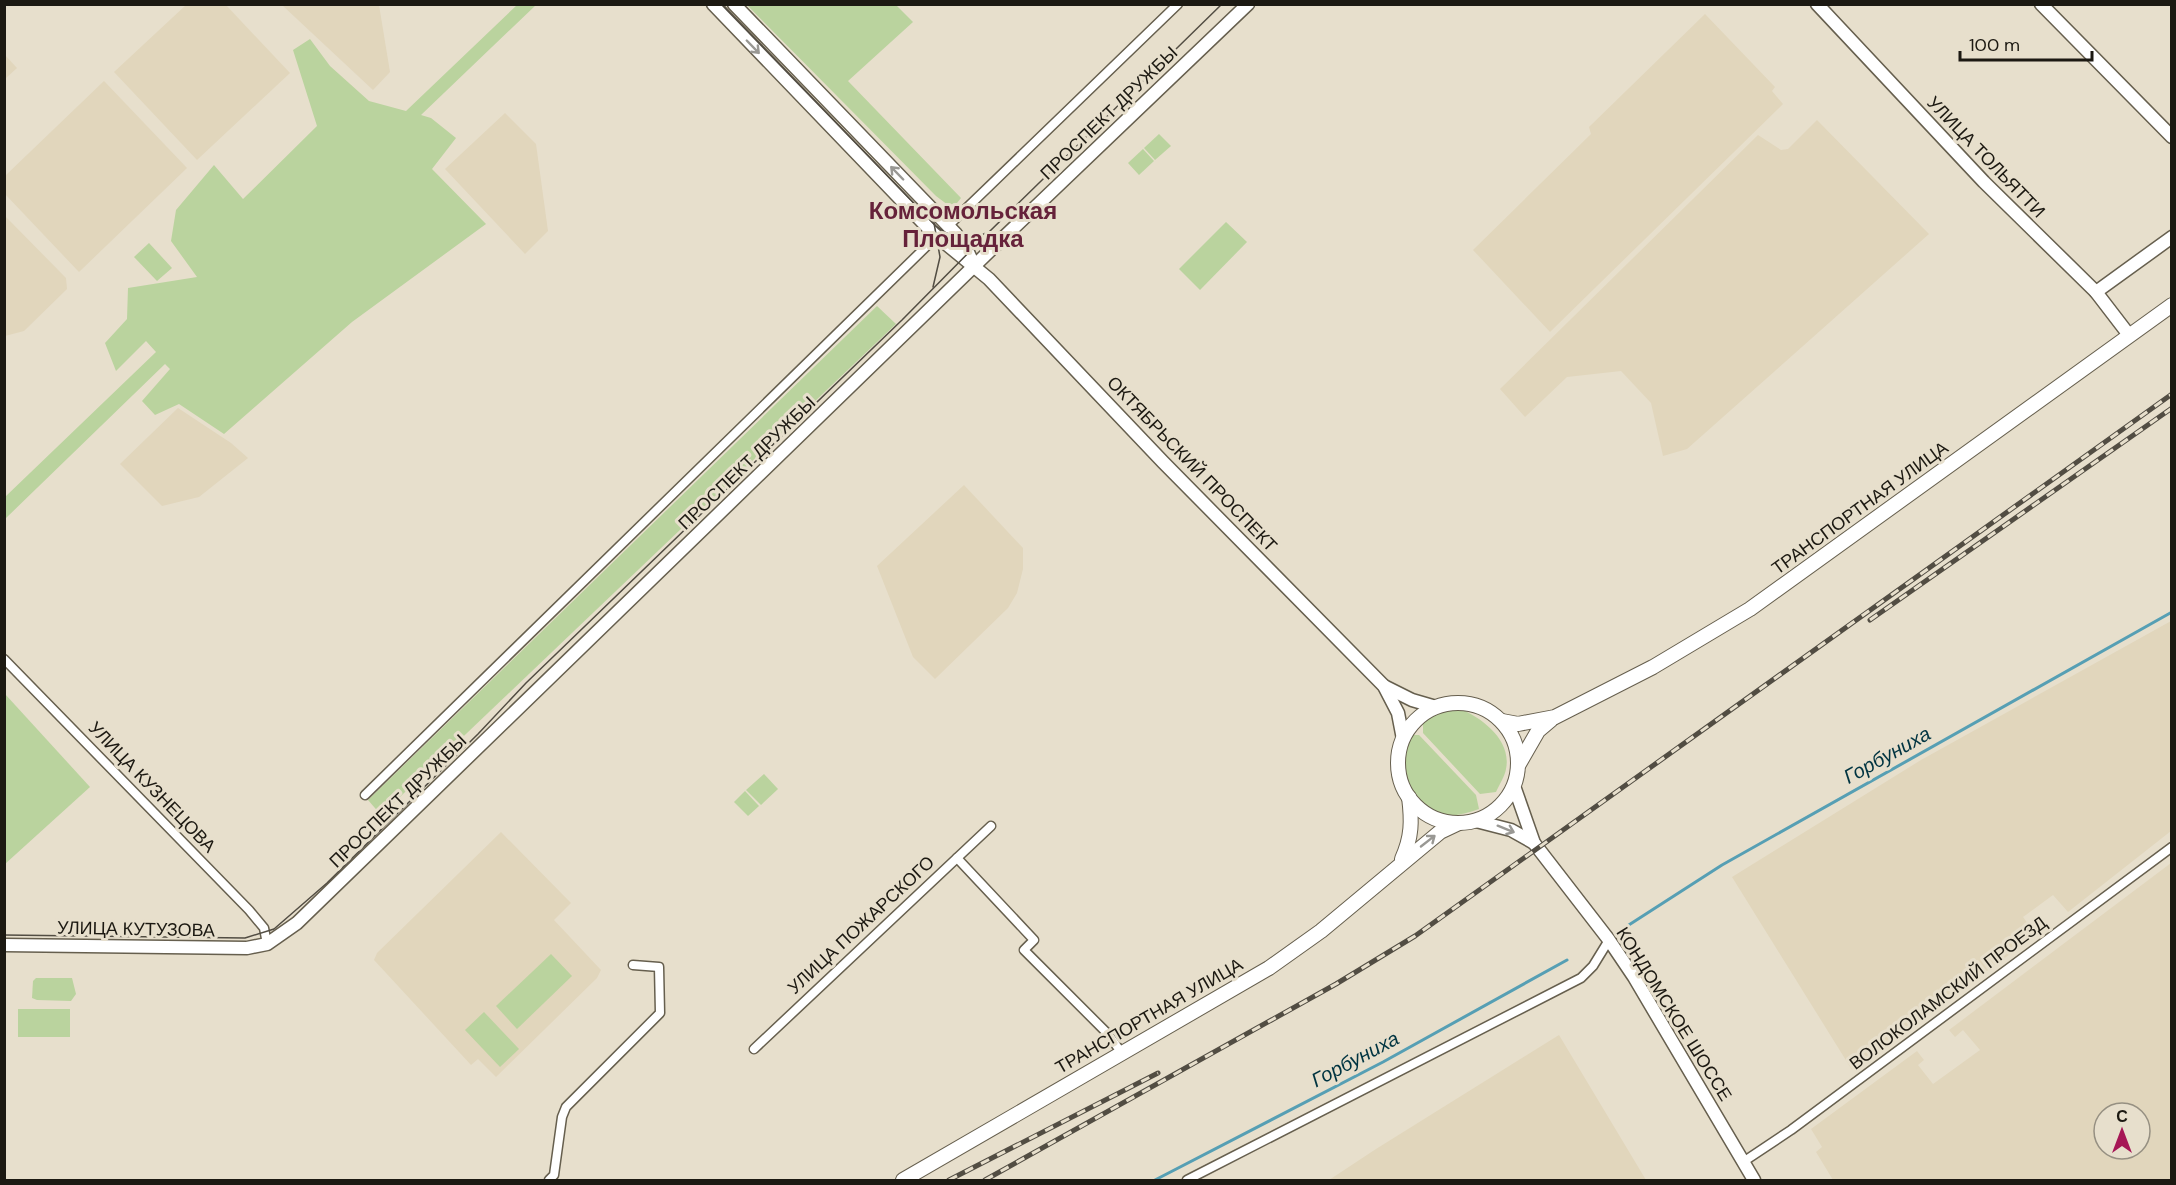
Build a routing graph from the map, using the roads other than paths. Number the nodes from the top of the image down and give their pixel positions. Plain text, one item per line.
1 (713, 4) edge
2 (734, 4) edge
3 (1178, 4) edge
4 (1248, 4) edge
5 (1817, 4) edge
6 (2042, 4) edge
7 (2172, 137) edge
8 (948, 226) junction
9 (937, 236) junction
10 (2172, 237) edge
11 (975, 266) junction
12 (2096, 292) junction
13 (2172, 305) edge
14 (2129, 335) junction
15 (4, 658) edge
16 (1384, 686) junction
17 (1436, 707) junction
18 (1555, 717) junction
19 (1502, 721) junction
20 (1403, 739) junction
21 (1519, 764) junction
22 (1514, 786) junction
23 (365, 795) dead end
24 (1409, 797) junction
25 (1476, 821) junction
26 (1459, 823) junction
27 (991, 826) dead end
28 (1534, 843) junction
29 (2172, 848) edge
30 (957, 858) junction
31 (1400, 863) junction
32 (1609, 940) junction
33 (267, 944) junction
34 (4, 945) edge
35 (633, 965) dead end
36 (754, 1049) dead end
37 (1120, 1052) junction
38 (1743, 1162) junction
39 (549, 1180) edge
40 (903, 1180) edge
41 (1186, 1180) edge
42 (1754, 1180) edge

1 -> 9 main road, ОКТЯБРЬСКИЙ ПРОСПЕКТ
8 -> 2 main road, ОКТЯБРЬСКИЙ ПРОСПЕКТ
3 - 8 street
4 - 11 main road, ПРОСПЕКТ ДРУЖБЫ
5 - 12 main road, УЛИЦА ТОЛЬЯТТИ
6 - 7 main road
8 - 11 main road, ОКТЯБРЬСКИЙ ПРОСПЕКТ
9 - 11 main road, ОКТЯБРЬСКИЙ ПРОСПЕКТ
9 - 23 street
10 - 12 main road
11 - 16 main road, ОКТЯБРЬСКИЙ ПРОСПЕКТ
11 - 33 main road, ПРОСПЕКТ ДРУЖБЫ
12 - 14 main road, УЛИЦА ТОЛЬЯТТИ
13 - 14 main road, ТРАНСПОРТНАЯ УЛИЦА
14 - 18 main road, ТРАНСПОРТНАЯ УЛИЦА
15 - 33 street, УЛИЦА КУЗНЕЦОВА
16 - 17 main road, ОКТЯБРЬСКИЙ ПРОСПЕКТ
16 - 20 main road, ОКТЯБРЬСКИЙ ПРОСПЕКТ
17 - 19 main road
17 - 20 main road
18 - 19 main road, ТРАНСПОРТНАЯ УЛИЦА
18 - 21 main road, ТРАНСПОРТНАЯ УЛИЦА
19 - 21 main road
20 - 24 main road
21 - 22 main road
22 - 25 main road
22 - 28 main road, КОНДОМСКОЕ ШОССЕ
24 - 26 main road
24 - 31 main road, ТРАНСПОРТНАЯ УЛИЦА
25 - 26 main road
25 -> 28 main road, КОНДОМСКОЕ ШОССЕ
31 -> 26 main road, ТРАНСПОРТНАЯ УЛИЦА
27 - 30 street, УЛИЦА ПОЖАРСКОГО
28 - 32 main road, КОНДОМСКОЕ ШОССЕ
29 - 38 street, ВОЛОКОЛАМСКИЙ ПРОЕЗД
30 - 36 street, УЛИЦА ПОЖАРСКОГО
30 - 37 street
31 - 37 main road, ТРАНСПОРТНАЯ УЛИЦА
32 - 38 main road, КОНДОМСКОЕ ШОССЕ
32 - 41 street
33 - 34 main road, УЛИЦА КУТУЗОВА
35 - 39 street
37 - 40 main road, ТРАНСПОРТНАЯ УЛИЦА
38 - 42 main road, КОНДОМСКОЕ ШОССЕ

